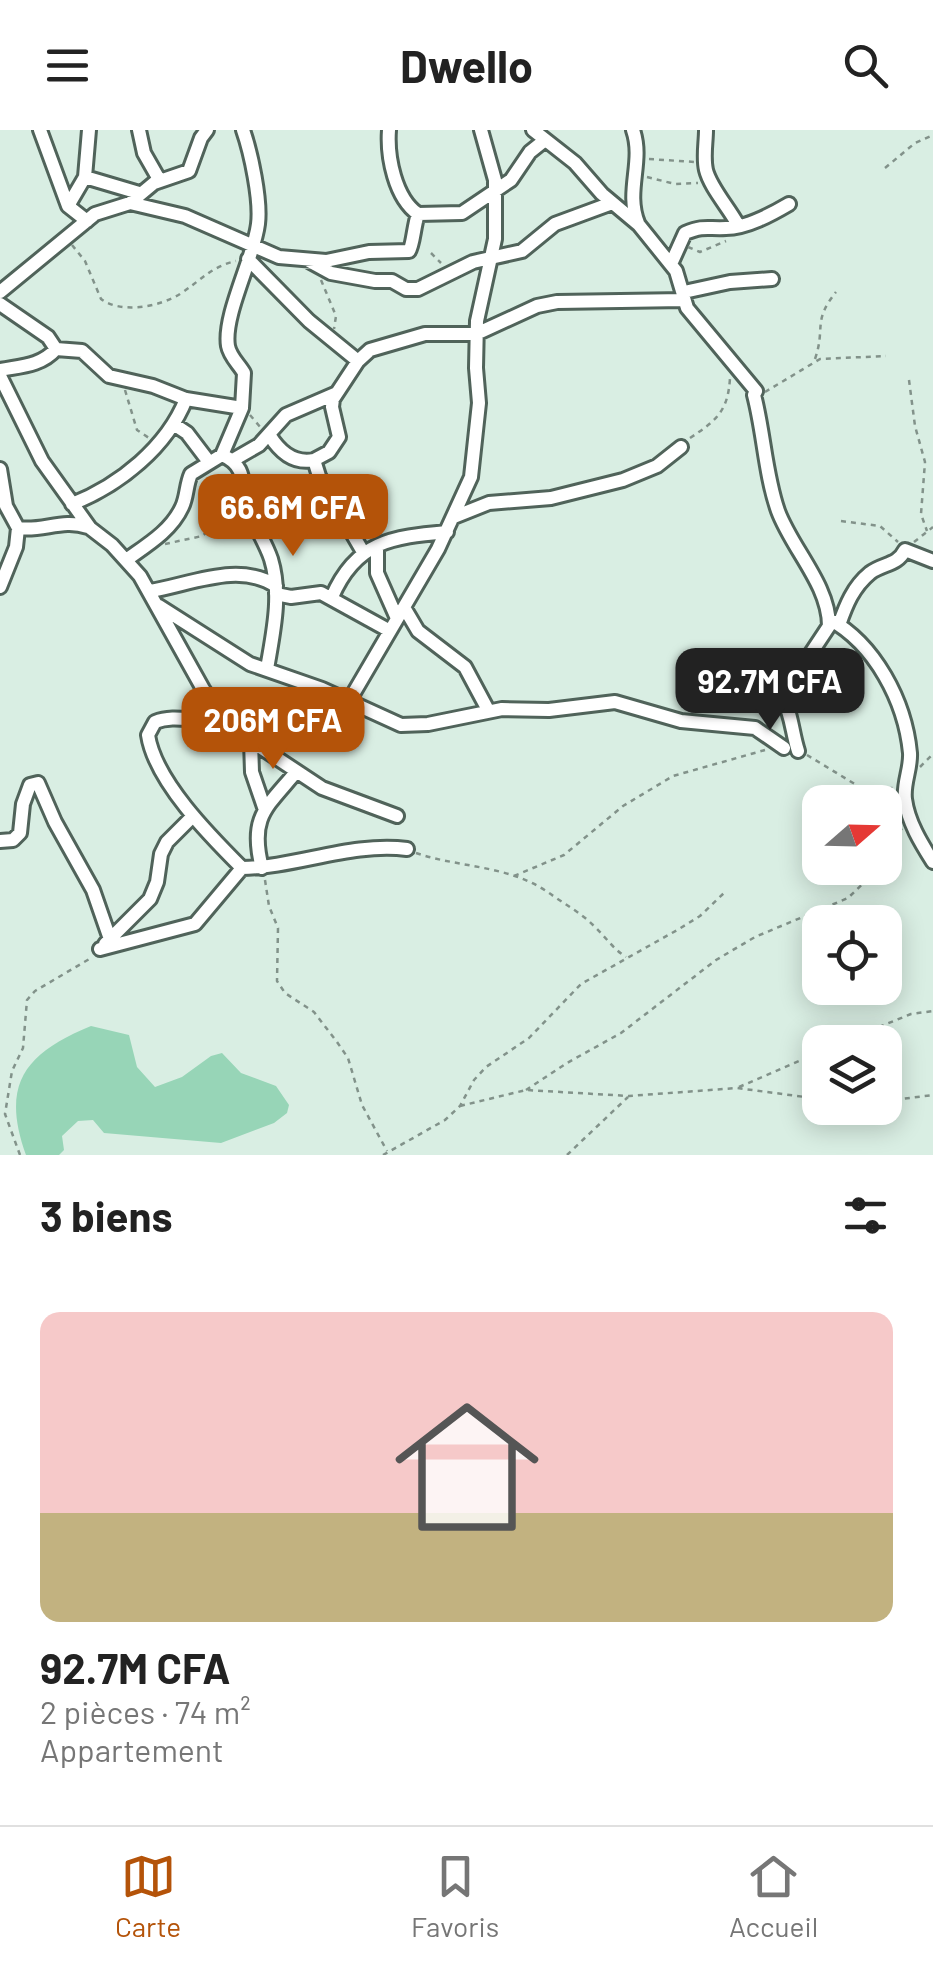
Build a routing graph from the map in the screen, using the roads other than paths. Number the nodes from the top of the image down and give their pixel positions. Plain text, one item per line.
1 (40, 130) edge
2 (88, 130) edge
3 (139, 130) edge
4 (207, 130) edge
5 (243, 130) edge
6 (389, 130) edge
7 (482, 130) edge
8 (533, 130) edge
9 (632, 130) edge
10 (706, 130) edge
11 (545, 140) junction
12 (85, 177) junction
13 (160, 181) junction
14 (495, 190) junction
15 (135, 198) junction
16 (612, 204) junction
17 (789, 204) dead end
18 (68, 206) junction
19 (418, 214) junction
20 (87, 221) junction
21 (639, 225) junction
22 (738, 226) junction
23 (251, 254) junction
24 (492, 256) junction
25 (671, 264) junction
26 (315, 265) junction
27 (772, 280) dead end
28 (0, 292) edge
29 (684, 296) junction
30 (0, 304) edge
31 (476, 334) junction
32 (56, 349) junction
33 (358, 361) junction
34 (0, 373) edge
35 (337, 392) junction
36 (186, 398) junction
37 (242, 408) junction
38 (175, 425) junction
39 (270, 436) junction
40 (681, 447) road end
41 (228, 458) junction
42 (314, 460) junction
43 (209, 462) junction
44 (0, 469) edge
45 (277, 491) road end
46 (246, 503) junction
47 (72, 504) junction
48 (454, 517) junction
49 (10, 520) edge
50 (90, 528) junction
51 (447, 532) junction
52 (370, 550) junction
53 (126, 560) junction
54 (933, 561) edge
55 (0, 587) edge
56 (276, 590) junction
57 (150, 592) junction
58 (332, 597) junction
59 (159, 606) junction
60 (401, 613) junction
61 (834, 622) junction
62 (390, 631) junction
63 (267, 670) junction
64 (349, 701) junction
65 (488, 710) junction
66 (223, 718) junction
67 (251, 742) junction
68 (296, 772) junction
69 (264, 806) junction
70 (192, 816) junction
71 (397, 816) dead end
72 (1, 840) edge
73 (408, 849) road end
74 (933, 862) edge
75 (242, 868) junction
76 (262, 868) junction
77 (104, 944) junction

1 - 18 street
2 - 12 street
3 - 13 street
4 - 13 street
5 - 23 street
6 - 19 street
7 - 14 street
8 - 11 street
9 - 21 street
10 - 22 street
11 - 14 street
11 - 16 street
12 - 15 street
12 - 18 street
13 - 15 street
14 - 19 street
14 - 24 street
15 - 20 street
15 - 23 street
16 - 21 street
16 - 24 street
17 - 22 street
18 - 20 street
19 - 26 street
20 - 28 street
21 - 25 street
22 - 25 street
23 - 26 street
23 - 33 street
23 - 37 street
24 - 26 street
24 - 31 street
25 - 29 street
27 - 29 street
29 - 31 street
29 - 61 street
30 - 32 street
31 - 33 street
31 - 48 street
32 - 34 street
32 - 36 street
33 - 35 street
34 - 47 street
35 - 39 street
35 - 42 street
36 - 37 street
36 - 38 street
37 - 41 street
38 - 43 street
38 - 47 street
39 - 41 street
39 - 42 street
40 - 48 street
41 - 43 street
41 - 46 street
42 - 52 street
43 - 53 street
44 - 49 street
45 - 46 street
46 - 56 street
47 - 50 street
48 - 51 street
49 - 50 street
49 - 55 street
50 - 53 street
51 - 52 street
51 - 60 street
52 - 58 street
52 - 60 street
53 - 57 street
54 - 61 street
56 - 57 street
56 - 58 street
56 - 63 street
57 - 59 street
58 - 62 street
59 - 63 street
59 - 66 street
60 - 62 street
60 - 65 street
61 - 65 street
61 - 74 street
62 - 64 street
63 - 64 street
64 - 65 street
66 - 67 street
66 - 70 street
67 - 68 street
67 - 69 street
68 - 69 street
68 - 71 street
69 - 76 street
70 - 75 street
70 - 77 street
72 - 77 street
73 - 76 street
75 - 76 street
75 - 77 street

